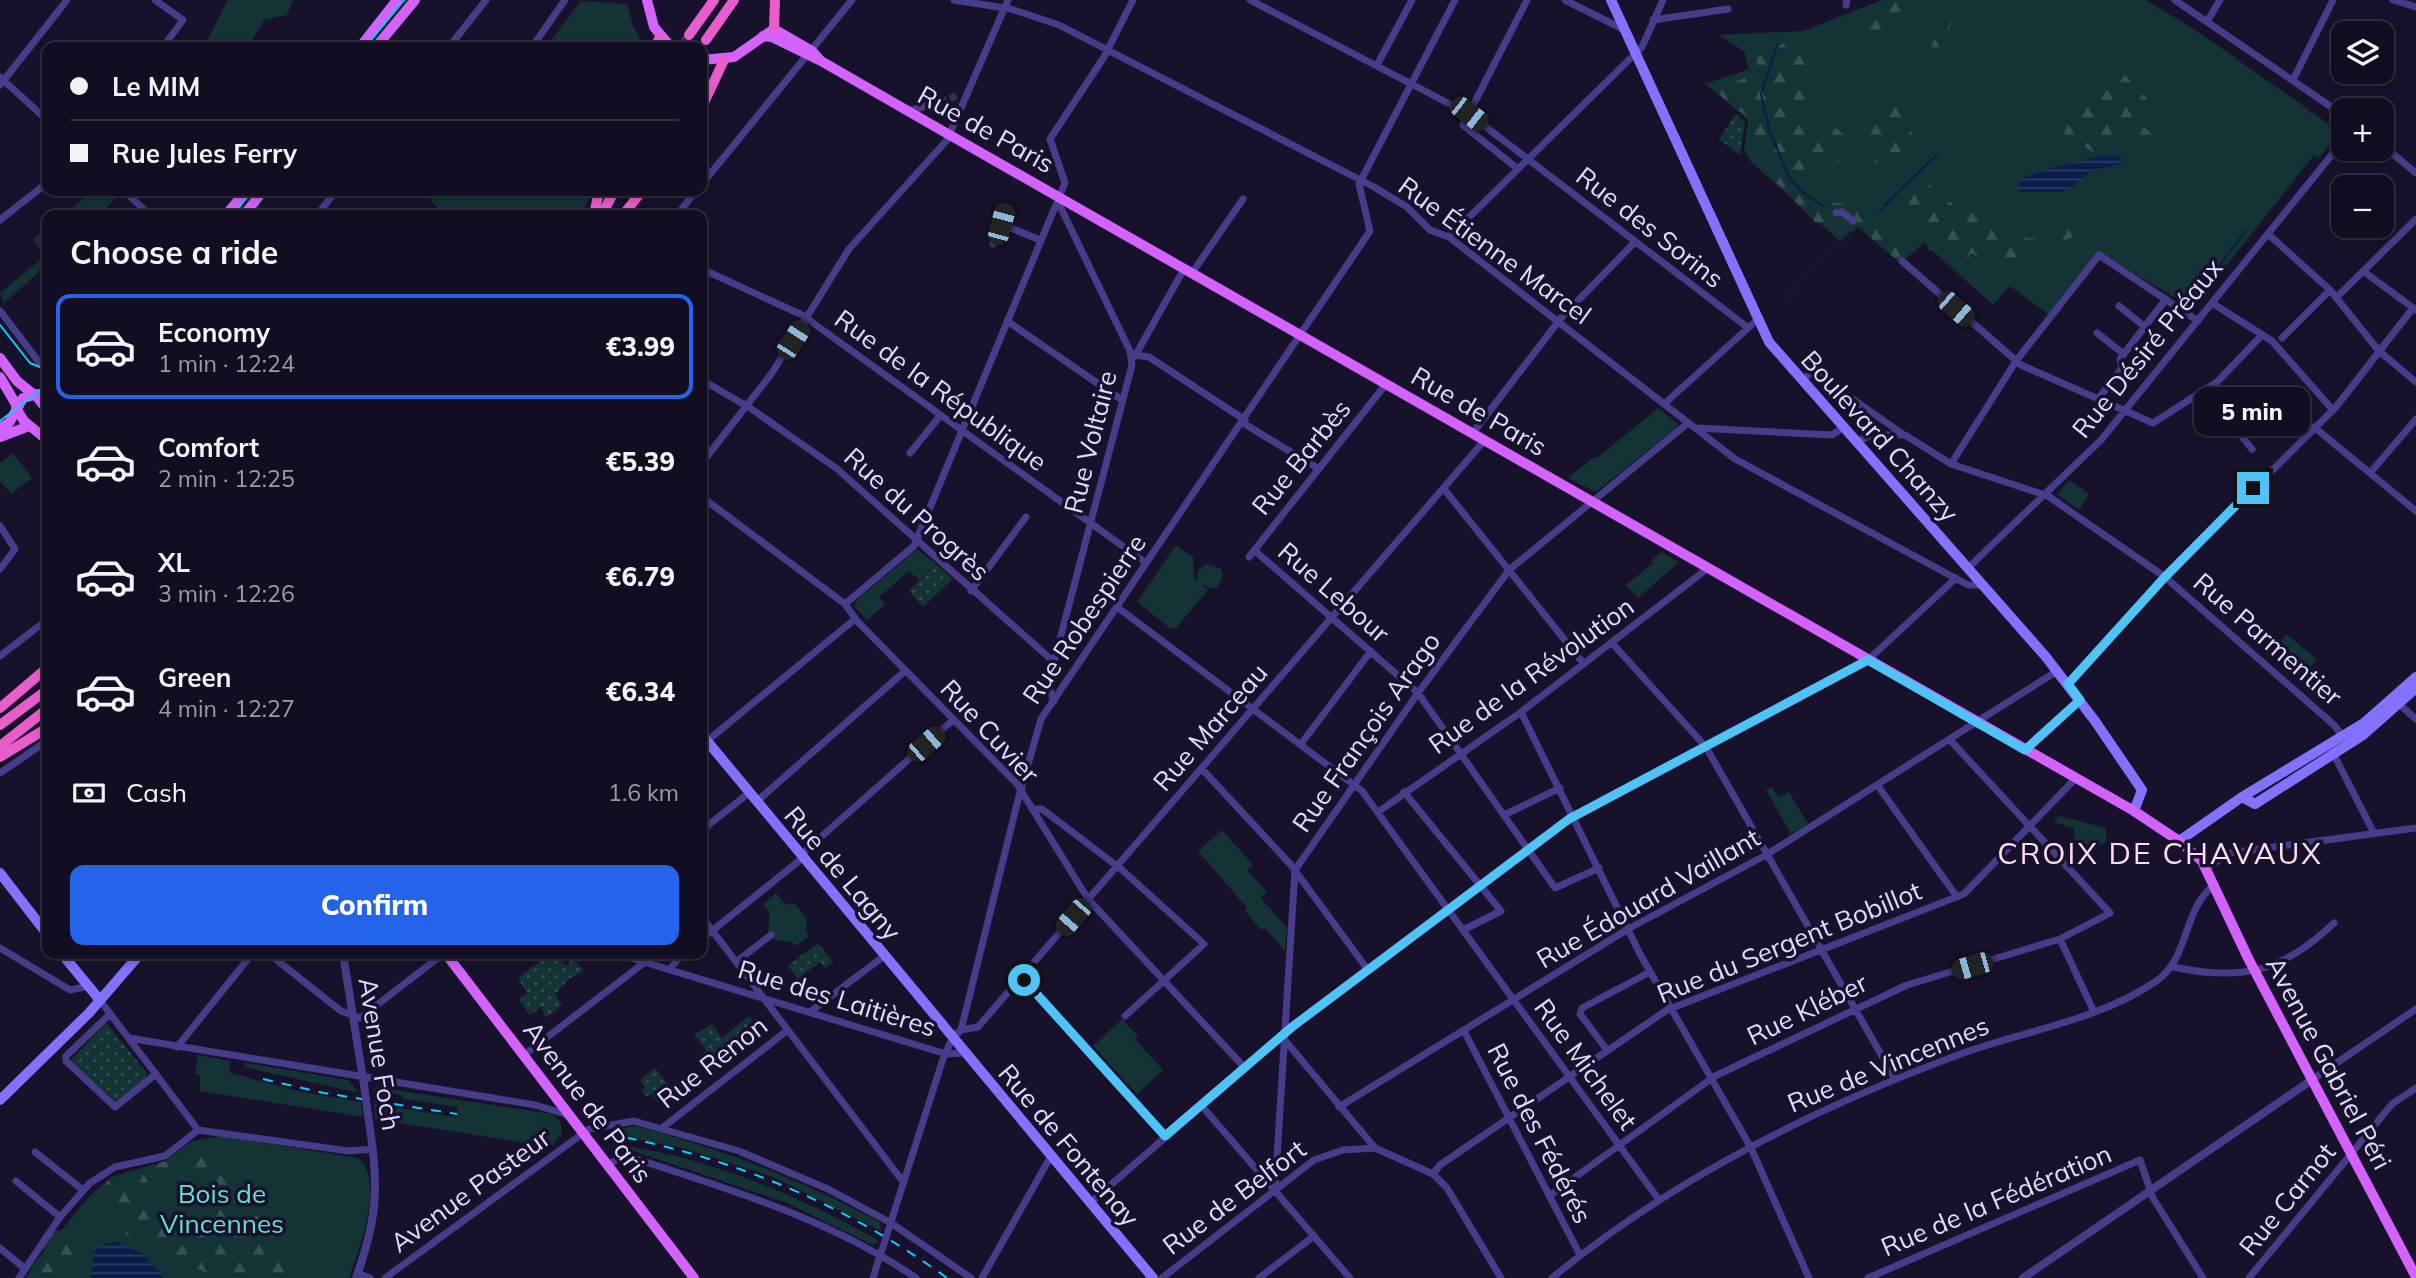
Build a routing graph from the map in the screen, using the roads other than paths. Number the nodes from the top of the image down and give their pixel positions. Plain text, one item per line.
1 (67, 0) edge
2 (155, 0) edge
3 (397, 0) edge
4 (415, 0) edge
5 (486, 0) edge
6 (565, 0) edge
7 (647, 0) edge
8 (714, 0) edge
9 (734, 0) edge
10 (775, 0) edge
11 (852, 0) edge
12 (954, 0) edge
13 (1007, 0) edge
14 (1133, 0) edge
15 (1250, 0) edge
16 (1412, 0) edge
17 (1455, 0) edge
18 (1527, 0) edge
19 (1566, 0) edge
20 (1611, 0) edge
21 (1663, 0) edge
22 (2175, 0) edge
23 (2220, 0) edge
24 (2333, 0) edge
25 (2393, 0) edge
26 (1267, 4) edge
27 (2416, 7) edge
28 (1003, 9) junction
29 (1728, 9) dead end
30 (1653, 20) junction
31 (2208, 20) junction
32 (774, 29) junction
33 (1624, 29) junction
34 (689, 35) tunnel mouth
35 (763, 36) junction
36 (706, 40) dead end
37 (167, 42) edge
38 (364, 42) edge
39 (380, 42) edge
40 (453, 42) edge
41 (536, 42) edge
42 (657, 42) edge
43 (1107, 51) junction
44 (1636, 53) junction
45 (809, 54) junction
46 (707, 60) edge
47 (724, 60) junction
48 (1377, 65) junction
49 (2294, 78) junction
50 (1, 81) edge
51 (1411, 84) junction
52 (966, 93) junction
53 (707, 96) edge
54 (957, 96) tunnel mouth
55 (930, 105) tunnel mouth
56 (2331, 106) edge
57 (907, 111) junction
58 (1469, 114) junction
59 (42, 116) edge
60 (950, 135) junction
61 (2394, 155) edge
62 (2331, 156) edge
63 (1528, 159) junction
64 (1518, 169) junction
65 (2416, 173) edge
66 (707, 178) edge
67 (1361, 180) junction
68 (42, 187) edge
69 (129, 196) edge
70 (242, 196) edge
71 (259, 196) edge
72 (332, 196) edge
73 (638, 196) edge
74 (692, 196) edge
75 (1243, 199) dead end
76 (1059, 200) junction
77 (1005, 208) dead end
78 (145, 210) edge
79 (230, 210) edge
80 (248, 210) edge
81 (321, 210) edge
82 (625, 210) edge
83 (681, 210) edge
84 (1836, 213) dead end
85 (2416, 219) edge
86 (0, 220) edge
87 (1853, 221) dead end
88 (1001, 224) junction
89 (2268, 234) junction
90 (1450, 237) junction
91 (1040, 240) junction
92 (1635, 242) junction
93 (993, 244) dead end
94 (1902, 261) dead end
95 (707, 270) edge
96 (1188, 271) junction
97 (2363, 271) junction
98 (2330, 290) junction
99 (2337, 297) junction
100 (2166, 299) junction
101 (2212, 303) junction
102 (2119, 306) dead end
103 (2415, 309) edge
104 (0, 311) edge
105 (807, 319) junction
106 (1757, 320) junction
107 (1007, 321) junction
108 (1559, 321) junction
109 (2198, 321) junction
110 (1747, 327) junction
111 (2145, 327) junction
112 (2098, 333) dead end
113 (1300, 335) junction
114 (2262, 335) junction
115 (2282, 338) dead end
116 (2379, 351) junction
117 (2124, 354) junction
118 (1133, 357) junction
119 (0, 358) edge
120 (2016, 361) junction
121 (42, 362) edge
122 (0, 377) edge
123 (1802, 380) junction
124 (2416, 382) edge
125 (707, 383) edge
126 (1386, 384) junction
127 (2205, 390) junction
128 (42, 393) edge
129 (34, 394) junction
130 (2099, 398) junction
131 (1122, 400) junction
132 (42, 404) edge
133 (1664, 404) junction
134 (746, 406) junction
135 (17, 407) junction
136 (2332, 409) junction
137 (2127, 411) junction
138 (940, 416) junction
139 (42, 419) edge
140 (2416, 419) edge
141 (1244, 421) junction
142 (1691, 425) junction
143 (30, 426) junction
144 (1844, 427) junction
145 (2314, 427) junction
146 (0, 428) edge
147 (962, 431) junction
148 (1472, 434) junction
149 (1905, 435) junction
150 (42, 436) edge
151 (0, 437) edge
152 (1484, 441) junction
153 (1857, 441) junction
154 (2252, 449) dead end
155 (910, 453) dead end
156 (707, 457) edge
157 (1951, 464) junction
158 (1319, 469) junction
159 (2370, 473) junction
160 (1444, 488) junction
161 (2044, 496) junction
162 (707, 501) edge
163 (1592, 502) junction
164 (2416, 511) edge
165 (1026, 517) dead end
166 (1090, 523) junction
167 (0, 526) edge
168 (916, 540) junction
169 (1251, 553) joint
170 (1146, 563) junction
171 (1969, 568) junction
172 (0, 569) edge
173 (1707, 569) junction
174 (1509, 570) junction
175 (2165, 577) junction
176 (1956, 578) junction
177 (1983, 584) junction
178 (971, 591) junction
179 (845, 604) junction
180 (1117, 607) junction
181 (1332, 616) junction
182 (855, 619) junction
183 (42, 624) edge
184 (1612, 643) junction
185 (1371, 651) junction
186 (0, 656) edge
187 (1868, 660) junction
188 (1054, 663) junction
189 (1584, 664) junction
190 (905, 671) junction
191 (2057, 671) junction
192 (42, 672) edge
193 (2416, 677) edge
194 (2068, 684) junction
195 (2416, 688) edge
196 (1418, 693) junction
197 (42, 694) edge
198 (2080, 700) junction
199 (1054, 701) junction
200 (2400, 705) junction
201 (0, 708) edge
202 (1254, 709) junction
203 (1521, 712) junction
204 (42, 713) edge
205 (2416, 719) edge
206 (952, 721) junction
207 (1977, 722) junction
208 (0, 725) edge
209 (42, 731) edge
210 (707, 736) edge
211 (1950, 740) junction
212 (2346, 740) junction
213 (707, 742) edge
214 (42, 744) edge
215 (1301, 744) junction
216 (0, 746) edge
217 (1706, 747) junction
218 (2025, 750) junction
219 (2333, 753) junction
220 (1460, 754) junction
221 (0, 757) edge
222 (1202, 769) junction
223 (0, 773) edge
224 (2075, 779) junction
225 (1355, 784) junction
226 (1878, 786) junction
227 (1560, 788) junction
228 (1020, 790) junction
229 (1404, 792) junction
230 (749, 793) junction
231 (2242, 797) junction
232 (756, 802) junction
233 (1032, 809) junction
234 (2134, 811) junction
235 (1378, 812) junction
236 (1504, 815) junction
237 (1574, 816) junction
238 (707, 826) edge
239 (2030, 826) junction
240 (2416, 828) edge
241 (2374, 833) junction
242 (2179, 841) junction
243 (1527, 850) junction
244 (1766, 855) junction
245 (802, 856) junction
246 (1118, 866) junction
247 (1599, 868) junction
248 (2206, 869) junction
249 (1295, 870) junction
250 (0, 873) edge
251 (1481, 884) junction
252 (2214, 885) junction
253 (1957, 897) junction
254 (1088, 899) junction
255 (1448, 910) junction
256 (2334, 923) dead end
257 (707, 924) edge
258 (42, 928) edge
259 (1628, 929) junction
260 (712, 930) junction
261 (1463, 930) junction
262 (707, 934) edge
263 (771, 935) dead end
264 (2060, 939) junction
265 (0, 948) edge
266 (1821, 950) junction
267 (884, 956) junction
268 (66, 959) edge
269 (135, 959) edge
270 (248, 959) edge
271 (275, 959) edge
272 (344, 959) edge
273 (437, 959) edge
274 (448, 959) edge
275 (635, 959) edge
276 (678, 959) edge
277 (645, 962) junction
278 (736, 962) junction
279 (2174, 967) junction
280 (670, 969) junction
281 (1368, 970) junction
282 (2257, 970) junction
283 (1650, 972) junction
284 (1021, 977) junction
285 (1165, 981) junction
286 (89, 986) junction
287 (762, 998) junction
288 (99, 999) junction
289 (1514, 1000) junction
290 (1671, 1008) junction
291 (1854, 1008) junction
292 (2416, 1009) edge
293 (810, 1012) junction
294 (2094, 1012) junction
295 (110, 1014) junction
296 (353, 1016) junction
297 (1125, 1016) dead end
298 (788, 1030) junction
299 (961, 1030) junction
300 (1464, 1031) junction
301 (953, 1037) junction
302 (1282, 1037) junction
303 (129, 1038) junction
304 (177, 1047) junction
305 (1606, 1051) junction
306 (964, 1053) junction
307 (524, 1055) junction
308 (946, 1055) junction
309 (1244, 1067) junction
310 (156, 1074) junction
311 (1568, 1076) junction
312 (1712, 1079) junction
313 (1895, 1079) junction
314 (2313, 1079) junction
315 (363, 1081) junction
316 (2416, 1088) edge
317 (558, 1099) junction
318 (0, 1100) edge
319 (535, 1105) junction
320 (1201, 1105) junction
321 (1339, 1107) junction
322 (570, 1116) junction
323 (1508, 1118) junction
324 (662, 1128) junction
325 (198, 1130) junction
326 (582, 1134) junction
327 (1165, 1136) junction
328 (1750, 1146) junction
329 (1619, 1147) junction
330 (1375, 1148) junction
331 (373, 1149) junction
332 (35, 1152) dead end
333 (2352, 1153) junction
334 (1051, 1156) junction
335 (607, 1164) junction
336 (1433, 1174) junction
337 (16, 1181) dead end
338 (904, 1183) junction
339 (83, 1190) junction
340 (1275, 1190) junction
341 (2150, 1191) junction
342 (1549, 1196) junction
343 (1659, 1200) junction
344 (1090, 1203) junction
345 (61, 1217) junction
346 (890, 1225) junction
347 (1314, 1236) junction
348 (0, 1248) edge
349 (881, 1253) junction
350 (1580, 1255) junction
351 (24, 1268) junction
352 (357, 1276) edge
353 (2416, 1277) edge
354 (19, 1278) edge
355 (370, 1278) edge
356 (385, 1278) edge
357 (694, 1278) edge
358 (873, 1278) edge
359 (916, 1278) edge
360 (971, 1278) edge
361 (982, 1278) edge
362 (1153, 1278) edge
363 (1162, 1278) edge
364 (1259, 1278) edge
365 (1350, 1278) edge
366 (1501, 1278) edge
367 (1552, 1278) edge
368 (1809, 1278) edge
369 (1868, 1278) edge
370 (2023, 1278) edge
371 (2203, 1278) edge
372 (2249, 1278) edge

1 - 50 street
2 - 37 street
3 - 38 main road
4 - 39 main road
5 - 40 street
6 - 41 street
7 - 42 main road
8 - 34 highway
9 - 36 highway
10 - 32 highway
11 - 45 street
12 - 28 street, Rue Étienne Marcel
13 - 28 street
14 - 43 street
15 - 26 street, Rue des Sorins
16 - 48 street
17 - 51 street
18 - 58 street
19 - 33 street
20 - 33 main road, Boulevard Chanzy
21 - 30 street
22 - 31 street
23 - 31 street
24 - 49 street
25 - 27 street
26 - 48 street, Rue des Sorins
28 - 43 street, Rue Étienne Marcel
28 - 52 street
29 - 30 street
30 - 44 street
31 - 49 street
32 - 35 main road
32 - 45 main road
33 - 44 main road, Boulevard Chanzy
35 - 45 main road
35 - 47 main road
43 - 67 street, Rue Étienne Marcel
43 - 76 street
44 - 63 street
44 - 106 main road, Boulevard Chanzy
45 - 57 main road, Rue de Paris
45 - 66 street
46 - 47 main road
47 - 53 highway
48 - 51 street, Rue des Sorins
49 - 56 street
50 - 59 street
51 - 58 street, Rue des Sorins
51 - 67 street
52 - 54 street
52 - 60 street
55 - 57 street
57 - 60 main road, Rue de Paris
58 - 63 street, Rue des Sorins
58 - 64 street
60 - 76 main road, Rue de Paris
60 - 105 street
61 - 65 street
62 - 89 street, Rue Désiré Préaux
63 - 64 street
63 - 92 street, Rue des Sorins
64 - 90 street
67 - 90 street, Rue Étienne Marcel
67 - 113 street, Rue Robespierre
68 - 86 street
69 - 78 street
70 - 79 main road
71 - 80 main road
72 - 81 street
73 - 82 highway
74 - 83 street
75 - 96 street
76 - 91 street
76 - 96 main road, Rue de Paris
76 - 118 street, Rue Voltaire
77 - 88 street
84 - 87 street
85 - 97 street
88 - 91 street
88 - 93 street
89 - 98 street
89 - 101 street, Rue Désiré Préaux
90 - 108 street, Rue Étienne Marcel
91 - 107 street
92 - 108 street
92 - 110 street, Rue des Sorins
94 - 120 street
95 - 105 street, Rue de la République
96 - 113 main road, Rue de Paris
96 - 118 street
97 - 99 street
97 - 103 street
98 - 99 street
98 - 115 street
99 - 116 street
100 - 109 street
100 - 111 street
100 - 120 street
101 - 109 street, Rue Désiré Préaux
101 - 114 street
102 - 111 street
103 - 116 street
104 - 121 street
105 - 134 street
105 - 138 street, Rue de la République
106 - 110 street
106 - 123 main road, Boulevard Chanzy
107 - 131 street
107 - 147 street
108 - 133 street, Rue Étienne Marcel
108 - 148 street
109 - 137 street, Rue Désiré Préaux
110 - 133 street
111 - 117 street
112 - 117 street
113 - 126 main road, Rue de Paris
113 - 141 street, Rue Robespierre
114 - 127 street
114 - 136 street
116 - 124 street
116 - 136 street
117 - 130 street
118 - 131 street, Rue Voltaire
118 - 141 street
119 - 129 main road
120 - 130 street
120 - 157 street
122 - 135 main road
123 - 144 main road, Boulevard Chanzy
123 - 149 street
125 - 134 street, Rue du Progrès
126 - 148 main road, Rue de Paris
126 - 158 street, Rue Barbès
127 - 137 street
127 - 154 street
128 - 129 main road
129 - 132 main road
129 - 135 main road
130 - 137 street
131 - 166 street, Rue Voltaire
133 - 142 street, Rue Étienne Marcel
134 - 156 street
134 - 168 street, Rue du Progrès
135 - 143 main road
135 - 146 main road
136 - 145 street
137 - 161 street, Rue Désiré Préaux
138 - 147 street, Rue de la République
138 - 155 street
139 - 143 main road
140 - 159 street
141 - 158 street
141 - 170 street, Rue Robespierre
142 - 144 street
142 - 163 street, Rue François Arago
142 - 176 street, Rue Étienne Marcel
143 - 150 main road
143 - 151 main road
144 - 153 main road, Boulevard Chanzy
145 - 159 street
145 - 175 street
147 - 166 street, Rue de la République
147 - 168 street
148 - 152 main road, Rue de Paris
149 - 153 street
149 - 157 street, Rue Parmentier
152 - 160 street, Rue Marceau
152 - 163 main road, Rue de Paris
153 - 171 main road, Boulevard Chanzy
157 - 161 street, Rue Parmentier
158 - 169 street, Rue Barbès
159 - 164 street
160 - 174 street
160 - 181 street, Rue Marceau
161 - 171 street, Rue Désiré Préaux
161 - 175 street, Rue Parmentier
162 - 179 street, Rue Cuvier
163 - 173 main road, Rue de Paris
163 - 174 street, Rue François Arago
165 - 178 street
166 - 170 street, Rue de la République
166 - 188 street, Rue Voltaire
167 - 172 street
168 - 178 street, Rue du Progrès
168 - 179 street
169 - 181 street, Rue Lebour
170 - 180 street, Rue Robespierre
171 - 177 main road, Boulevard Chanzy
173 - 184 street, Rue de la Révolution
173 - 187 main road, Rue de Paris
174 - 189 street
174 - 196 street, Rue François Arago
175 - 194 street
175 - 212 street, Rue Parmentier
176 - 177 street, Rue Étienne Marcel
176 - 187 street
177 - 191 main road, Boulevard Chanzy
178 - 188 street, Rue du Progrès
179 - 182 street, Rue Cuvier
180 - 199 street, Rue Robespierre
180 - 202 street, Rue Michelet
181 - 185 street, Rue Lebour
181 - 202 street, Rue Marceau
182 - 190 street, Rue Cuvier
182 - 210 street
183 - 186 street
184 - 189 street, Rue de la Révolution
184 - 217 street
185 - 196 street, Rue Lebour
185 - 215 street
187 - 207 main road, Rue de Paris
187 - 217 street
188 - 199 street, Rue Voltaire
189 - 203 street, Rue de la Révolution
190 - 206 street, Rue Cuvier
190 - 232 street
191 - 194 main road, Boulevard Chanzy
191 - 207 street, Rue Édouard Vaillant
192 - 201 highway
193 - 212 main road
194 - 198 main road, Boulevard Chanzy
195 - 200 main road
196 - 220 street, Rue Lebour
196 - 225 street, Rue François Arago
197 - 208 highway
198 - 218 street
198 - 234 main road, Boulevard Chanzy
199 - 228 street, Rue Robespierre
200 - 205 street
200 - 212 main road
202 - 215 street, Rue Michelet
202 - 222 street, Rue Marceau
203 - 220 street, Rue de la Révolution
203 - 227 street
204 - 216 highway
206 - 228 street, Rue Cuvier
206 - 245 street
207 - 211 street, Rue Édouard Vaillant
207 - 218 main road, Rue de Paris
209 - 221 highway
211 - 226 street, Rue Édouard Vaillant
211 - 239 street
212 - 219 main road
212 - 231 main road
213 - 230 main road, Rue de Lagny
214 - 223 street
215 - 225 street, Rue Michelet
217 - 237 street
217 - 244 street
218 - 224 main road, Rue de Paris
219 - 231 main road
219 - 241 street
220 - 229 street, Rue de la Révolution
220 - 236 street, Rue Lebour
222 - 246 street, Rue Marceau
222 - 249 street
224 - 234 main road, Rue de Paris
224 - 239 street, Rue du Sergent Bobillot
225 - 235 street, Rue Michelet
225 - 249 street, Rue François Arago
226 - 244 street, Rue Édouard Vaillant
226 - 253 street
227 - 236 street
227 - 237 street
228 - 233 street, Rue Cuvier
228 - 299 street, Rue Robespierre
229 - 235 street, Rue de la Révolution
229 - 251 street
230 - 232 main road, Rue de Lagny
230 - 238 street
231 - 242 main road
232 - 245 main road, Rue de Lagny
233 - 246 street
233 - 254 street, Rue Cuvier
234 - 242 main road, Rue de Paris
235 - 255 street, Rue Michelet
236 - 243 street, Rue Lebour
237 - 243 street
237 - 247 street
239 - 253 street, Rue du Sergent Bobillot
239 - 264 street, Rue Kléber
240 - 241 street
241 - 248 street
242 - 248 main road, Avenue Gabriel Péri
243 - 247 street, Rue Lebour
243 - 251 street
244 - 259 street, Rue Édouard Vaillant
244 - 266 street
245 - 260 street
245 - 267 main road, Rue de Lagny
246 - 254 street, Rue Marceau
246 - 285 street
247 - 259 street
248 - 252 main road, Avenue Gabriel Péri
249 - 281 street
249 - 302 street, Rue François Arago
250 - 258 main road
251 - 255 street
251 - 261 street
252 - 279 street
252 - 282 main road, Avenue Gabriel Péri
253 - 266 street, Rue du Sergent Bobillot
254 - 284 street, Rue Marceau
254 - 285 street, Rue Cuvier
255 - 261 street, Rue Michelet
255 - 281 street
256 - 282 street
257 - 260 street
259 - 283 street
259 - 289 street, Rue Édouard Vaillant
260 - 262 street
260 - 278 street
261 - 289 street, Rue Michelet
263 - 278 street
264 - 291 street, Rue Kléber
264 - 294 street
265 - 286 street
266 - 290 street, Rue du Sergent Bobillot
266 - 291 street
267 - 293 street
267 - 301 main road, Rue de Lagny
268 - 286 main road
269 - 288 main road
270 - 304 street
271 - 296 street
272 - 296 street, Avenue Foch
273 - 296 street
274 - 307 main road, Avenue de Paris
275 - 277 street, Rue des Laitières
276 - 280 street
277 - 280 street, Rue des Laitières
277 - 307 street
278 - 287 street
279 - 282 street
279 - 294 street, Rue de Vincennes
280 - 287 street, Rue des Laitières
281 - 302 street
282 - 314 main road, Avenue Gabriel Péri
283 - 290 street
283 - 305 street
284 - 299 street, Rue Marceau
284 - 327 street
285 - 297 street
285 - 309 street, Rue Cuvier
286 - 288 main road
287 - 293 street, Rue des Laitières
287 - 298 street
288 - 295 street
288 - 318 main road
289 - 300 street, Rue Édouard Vaillant
289 - 311 street, Rue Michelet
290 - 305 street, Rue du Sergent Bobillot
290 - 312 street
291 - 312 street, Rue Kléber
291 - 313 street
292 - 314 street
293 - 308 street, Rue des Laitières
294 - 313 street, Rue de Vincennes
295 - 303 street
295 - 310 street
296 - 315 street, Avenue Foch
298 - 324 street, Rue Renon
298 - 338 street
299 - 301 street
300 - 321 street, Rue Édouard Vaillant
300 - 323 street, Rue des Fédérés
301 - 306 main road, Rue de Fontenay
301 - 308 street
302 - 309 street
302 - 321 street
302 - 340 street, Rue François Arago
303 - 304 street
303 - 310 street
304 - 315 street
305 - 311 street, Rue du Sergent Bobillot
306 - 308 street, Rue des Laitières
306 - 334 main road, Rue de Fontenay
307 - 317 main road, Avenue de Paris
308 - 338 street
309 - 320 street
310 - 325 street
311 - 323 street, Rue du Sergent Bobillot
311 - 329 street, Rue Michelet
312 - 328 street
312 - 329 street, Rue Kléber
313 - 328 street, Rue de Vincennes
314 - 333 main road, Avenue Gabriel Péri
314 - 341 street
315 - 319 street
315 - 331 street, Avenue Foch, bridge
316 - 333 street, Rue Carnot
317 - 319 street
317 - 322 main road, Avenue de Paris
319 - 322 street
320 - 327 street
320 - 340 street
321 - 330 street
322 - 326 main road, Avenue de Paris
323 - 336 street, Rue du Sergent Bobillot
323 - 342 street, Rue des Fédérés
324 - 326 street, Avenue Pasteur
324 - 346 street, Avenue Pasteur
325 - 331 street
325 - 339 street
326 - 335 main road, Avenue de Paris
326 - 356 street, Avenue Pasteur
327 - 344 street
328 - 343 street, Rue de Vincennes
328 - 368 street
329 - 342 street, Rue Kléber
329 - 343 street, Rue Michelet
330 - 336 street
330 - 340 street, Rue de Belfort
331 - 352 street, Avenue Foch
332 - 339 street
333 - 353 main road, Avenue Gabriel Péri
333 - 372 street, Rue Carnot
334 - 344 main road, Rue de Fontenay
334 - 361 street
335 - 349 street
335 - 357 main road, Avenue de Paris
336 - 366 street
337 - 345 street
338 - 346 street
339 - 345 street
340 - 347 street
340 - 363 street, Rue de Belfort
341 - 369 street, Rue de la Fédération
341 - 370 street
341 - 371 street
342 - 350 street, Rue des Fédérés
343 - 350 street, Rue de Vincennes
344 - 362 main road, Rue de Fontenay
345 - 351 street
346 - 349 street, bridge
346 - 360 street, Avenue Pasteur
347 - 364 street
347 - 365 street
348 - 351 street
349 - 358 street
349 - 359 street
350 - 367 street, Rue de Vincennes
351 - 354 street
352 - 355 street, Avenue Pasteur

